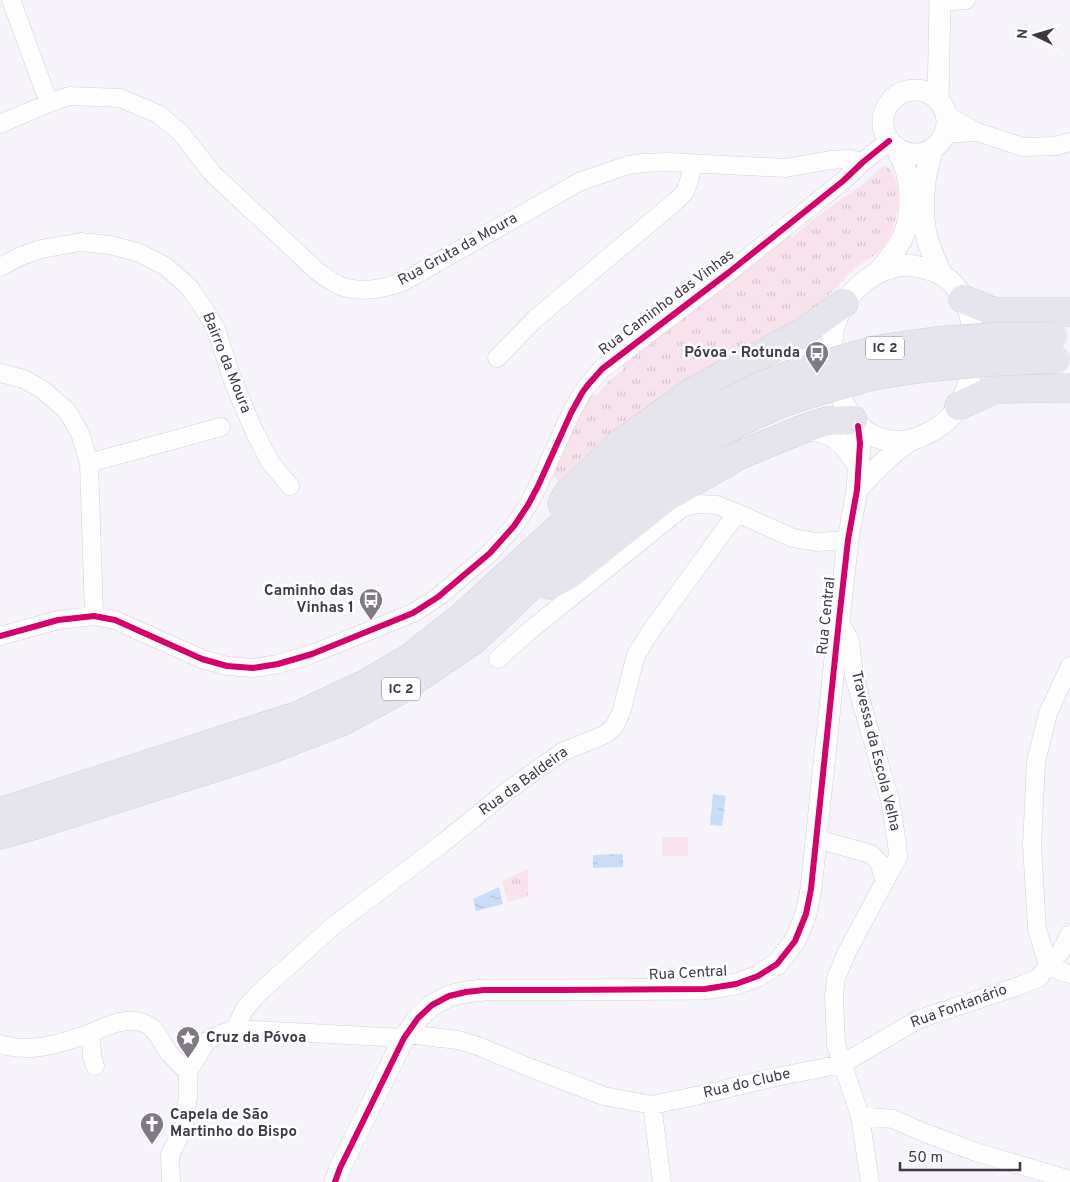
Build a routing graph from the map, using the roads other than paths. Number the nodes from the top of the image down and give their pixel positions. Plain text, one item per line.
1 (11, 0) edge
2 (965, 0) edge
3 (940, 1) edge
4 (48, 102) junction
5 (937, 118) junction
6 (0, 124) edge
7 (1070, 142) edge
8 (893, 144) junction
9 (862, 162) junction
10 (693, 164) junction
11 (0, 267) edge
12 (879, 271) junction
13 (942, 275) junction
14 (963, 299) junction
15 (844, 303) junction
16 (1070, 312) edge
17 (1062, 348) edge
18 (497, 358) dead end
19 (0, 374) edge
20 (1070, 388) edge
21 (959, 406) junction
22 (731, 413) junction
23 (856, 422) junction
24 (221, 427) dead end
25 (803, 429) junction
26 (909, 441) junction
27 (89, 463) junction
28 (858, 465) junction
29 (290, 486) dead end
30 (857, 490) junction
31 (737, 513) junction
32 (848, 540) junction
33 (519, 564) junction
34 (505, 610) junction
35 (94, 616) junction
36 (838, 620) junction
37 (0, 636) edge
38 (498, 659) dead end
39 (1070, 666) edge
40 (0, 812) edge
41 (0, 835) edge
42 (816, 839) junction
43 (885, 881) junction
44 (1070, 934) edge
45 (1048, 965) junction
46 (1070, 974) edge
47 (235, 1029) junction
48 (91, 1033) junction
49 (406, 1036) junction
50 (206, 1042) junction
51 (3, 1051) edge
52 (172, 1056) junction
53 (842, 1064) junction
54 (95, 1066) dead end
55 (188, 1072) junction
56 (652, 1105) junction
57 (860, 1116) junction
58 (1070, 1180) edge
59 (171, 1182) edge
60 (335, 1182) edge
61 (662, 1182) edge
62 (870, 1182) edge

1 - 4 street
2 - 3 street
3 - 5 street
4 - 6 street, Rua Gruta da Moura
4 - 10 street, Rua Gruta da Moura
5 - 7 street
5 - 8 street
5 - 8 street
5 - 13 street
8 - 9 street, Rua Caminho das Vinhas
8 - 12 street
9 - 10 street, Rua Gruta da Moura
9 - 35 street, Rua Caminho das Vinhas
10 - 18 street
11 - 29 street, Bairro da Moura
12 - 13 street
12 - 15 street
13 - 14 street
14 - 16 highway
14 - 21 street
15 - 23 street
15 - 33 highway
17 - 22 highway, IC 2, bridge
19 - 27 street
20 - 21 highway
21 - 26 street
22 - 33 highway, IC 2
22 - 34 highway, IC 2
23 - 25 highway
23 - 26 street
23 - 28 street, Rua Central
24 - 27 street
25 - 28 street
25 - 34 highway
26 - 30 street
27 - 35 street
28 - 30 street, Rua Central
30 - 32 street, Rua Central
31 - 32 street
31 - 38 street
31 - 47 street, Rua da Baldeira
32 - 36 street, Rua Central
33 - 40 highway, IC 2
34 - 41 highway, IC 2
35 - 37 street, Rua Caminho das Vinhas
36 - 42 street, Rua Central
36 - 43 street, Travessa da Escola Velha
39 - 45 street
42 - 43 street
42 - 49 street, Rua Central
43 - 53 street, Travessa da Escola Velha
44 - 45 street, Rua Fontanário
45 - 46 street
45 - 53 street, Rua Fontanário
47 - 49 street
47 - 50 street
48 - 51 street
48 - 52 street
48 - 54 street
49 - 56 street
49 - 60 street, Rua Central
50 - 52 street
50 - 55 street
52 - 55 street
53 - 56 street, Rua do Clube
53 - 57 street, Travessa da Escola Velha
55 - 59 street
56 - 61 street
57 - 58 street
57 - 62 street, Travessa da Escola Velha

